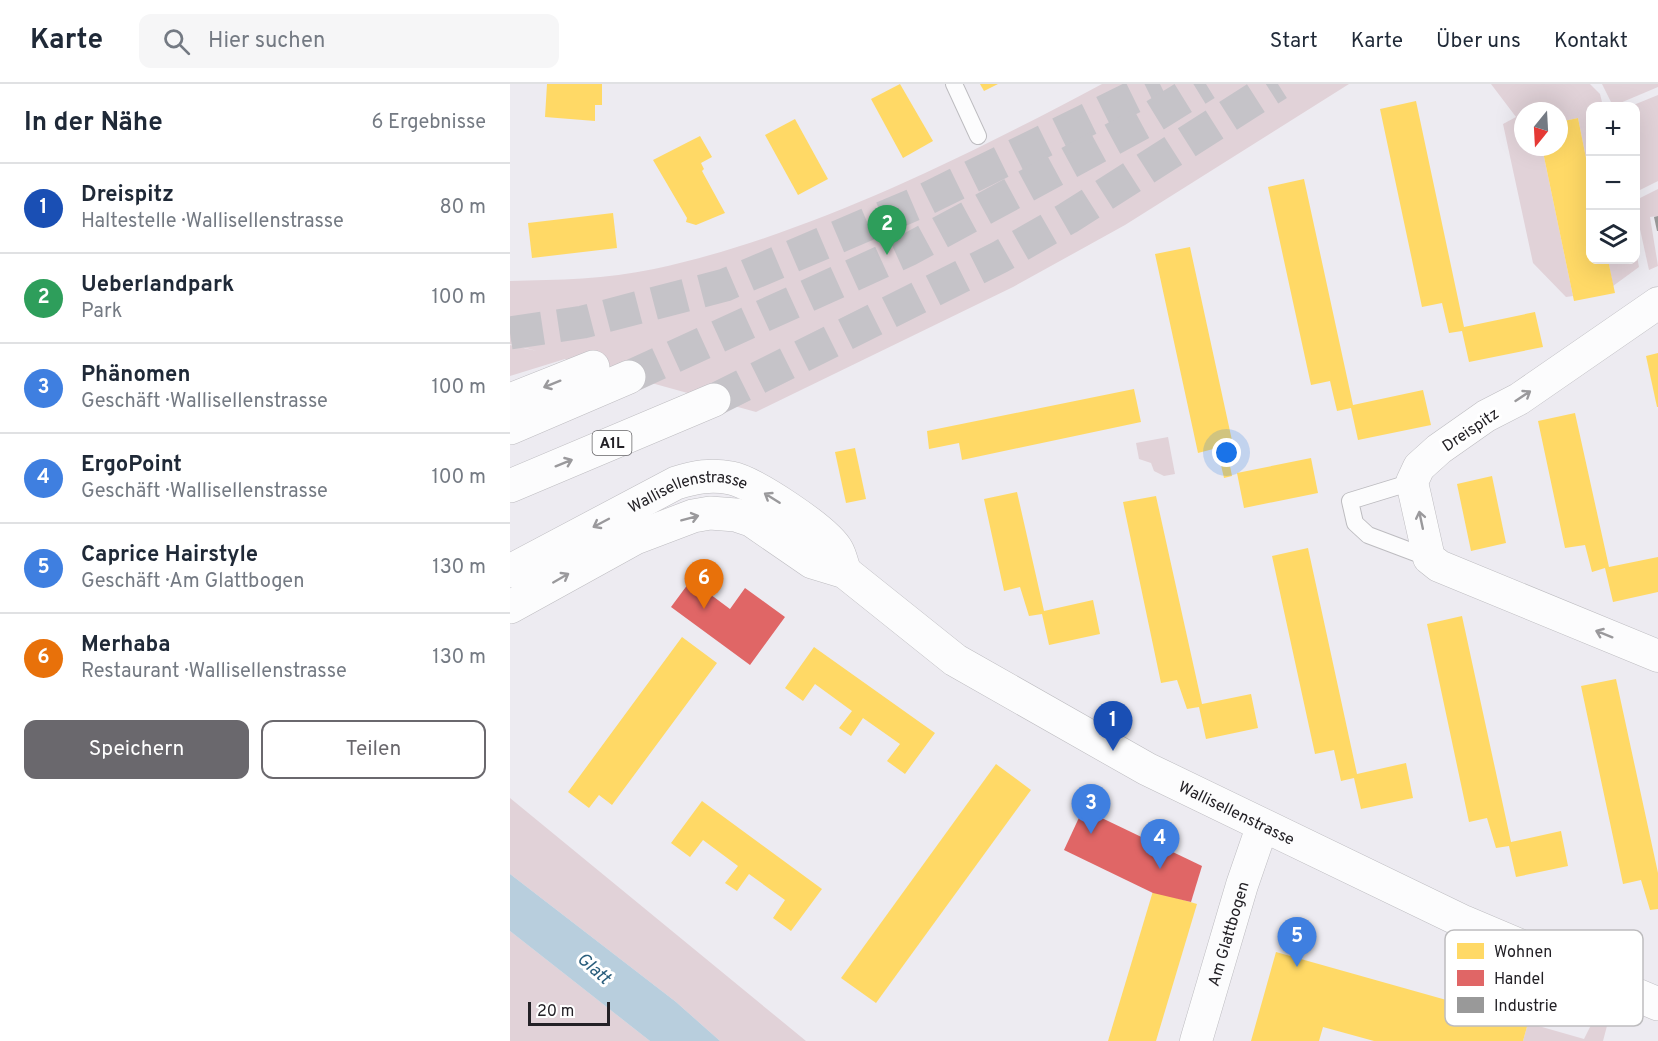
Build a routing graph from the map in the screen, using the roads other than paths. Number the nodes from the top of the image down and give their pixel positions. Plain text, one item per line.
1 (954, 84) edge
2 (978, 136) dead end
3 (1658, 303) edge
4 (593, 367) tunnel mouth
5 (629, 377) tunnel mouth
6 (510, 400) edge
7 (714, 400) tunnel mouth
8 (510, 428) edge
9 (1412, 482) junction
10 (510, 486) edge
11 (1429, 558) junction
12 (510, 571) edge
13 (845, 572) junction
14 (510, 607) edge
15 (1658, 656) edge
16 (1262, 826) junction
17 (1483, 930) edge
18 (1643, 998) edge
19 (1658, 1004) edge
20 (1196, 1041) edge

1 - 2 lane
9 -> 3 street, Dreispitz
4 -> 6 main road
5 - 8 main road
10 -> 7 main road, A1L
11 -> 9 street
9 - 11 lane
15 -> 11 street
13 -> 12 main road, Wallisellenstrasse
14 -> 13 main road, Wallisellenstrasse
13 - 16 main road, Wallisellenstrasse
16 - 17 main road, Wallisellenstrasse
16 - 20 street, Am Glattbogen
18 - 19 main road, Wallisellenstrasse

